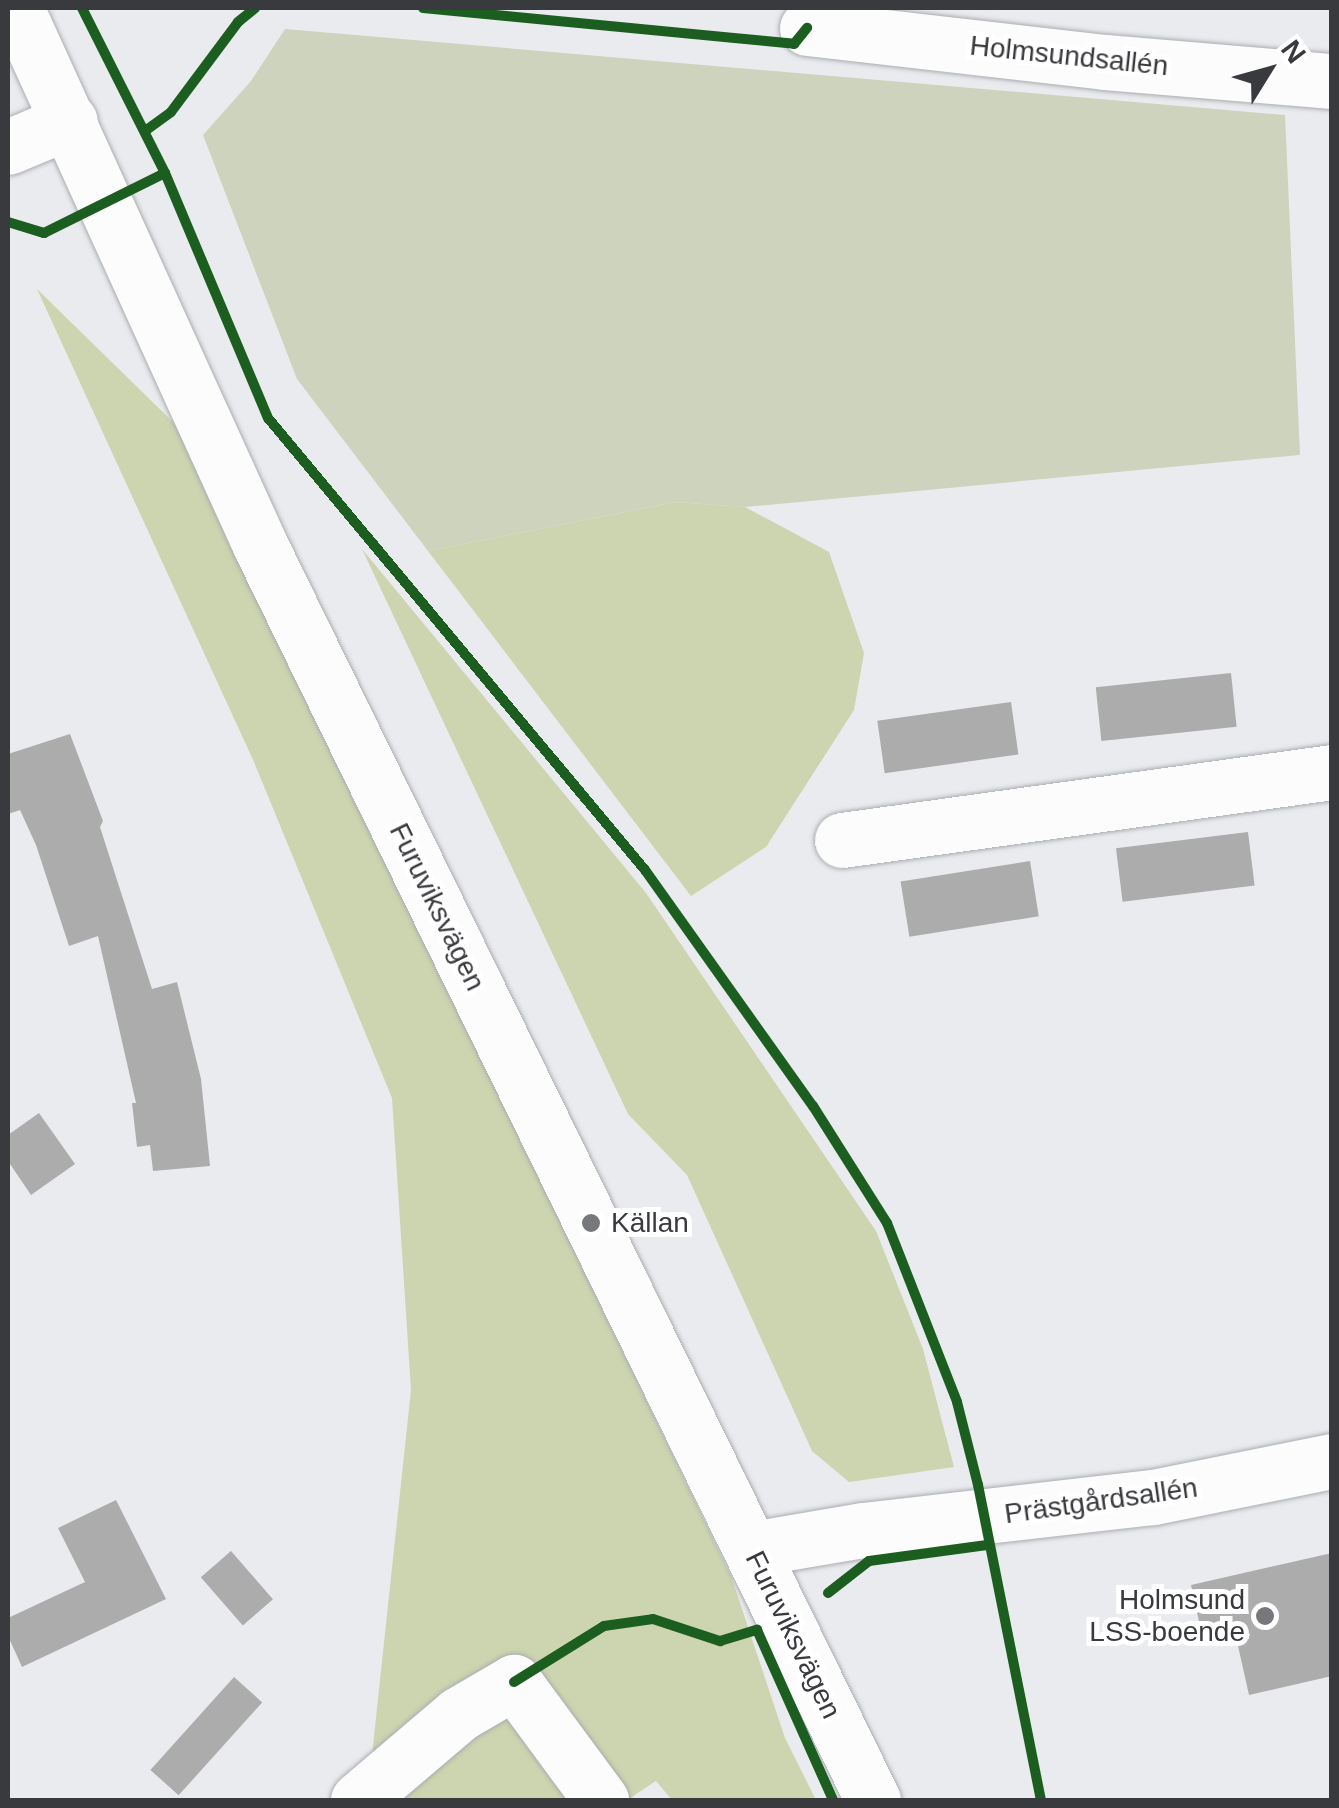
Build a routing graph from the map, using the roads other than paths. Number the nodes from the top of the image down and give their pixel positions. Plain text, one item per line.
1 (16, 8) edge
2 (806, 28) dead end
3 (1332, 82) edge
4 (70, 121) junction
5 (8, 147) edge
6 (1332, 772) edge
7 (842, 840) dead end
8 (1332, 1461) edge
9 (751, 1550) junction
10 (358, 1800) edge
11 (600, 1800) edge
12 (873, 1800) edge

1 - 4 street, Furuviksvägen
2 - 3 street, Holmsundsallén
4 - 5 street
4 - 9 street, Furuviksvägen
6 - 7 street
8 - 9 street, Prästgårdsallén
9 - 12 street, Furuviksvägen
10 - 11 street

